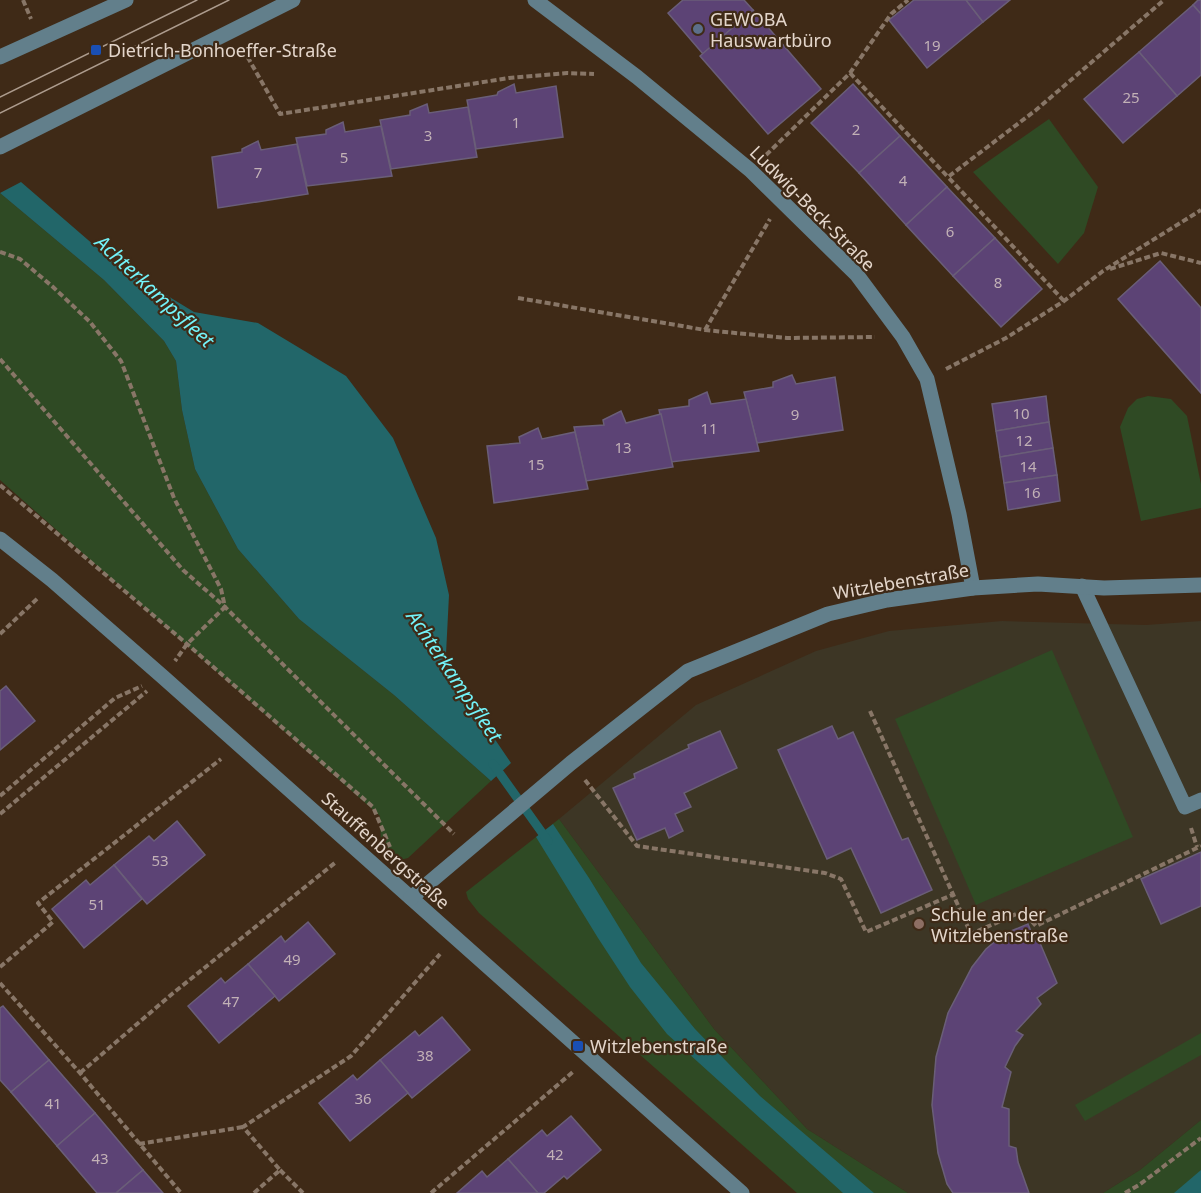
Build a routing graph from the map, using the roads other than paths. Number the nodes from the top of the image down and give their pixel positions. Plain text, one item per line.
1 (126, 0) edge
2 (293, 0) edge
3 (535, 0) edge
4 (0, 57) edge
5 (0, 147) edge
6 (0, 539) edge
7 (1201, 585) edge
8 (1082, 586) junction
9 (973, 588) junction
10 (1201, 800) edge
11 (411, 898) junction
12 (742, 1193) edge

1 - 4 street
2 - 5 street
3 - 9 street, Ludwig-Beck-Straße
6 - 11 street, Stauffenbergstraße
7 - 8 street, Witzlebenstraße
8 - 9 street, Witzlebenstraße
8 - 10 street
9 - 11 street, Witzlebenstraße
11 - 12 street, Stauffenbergstraße

